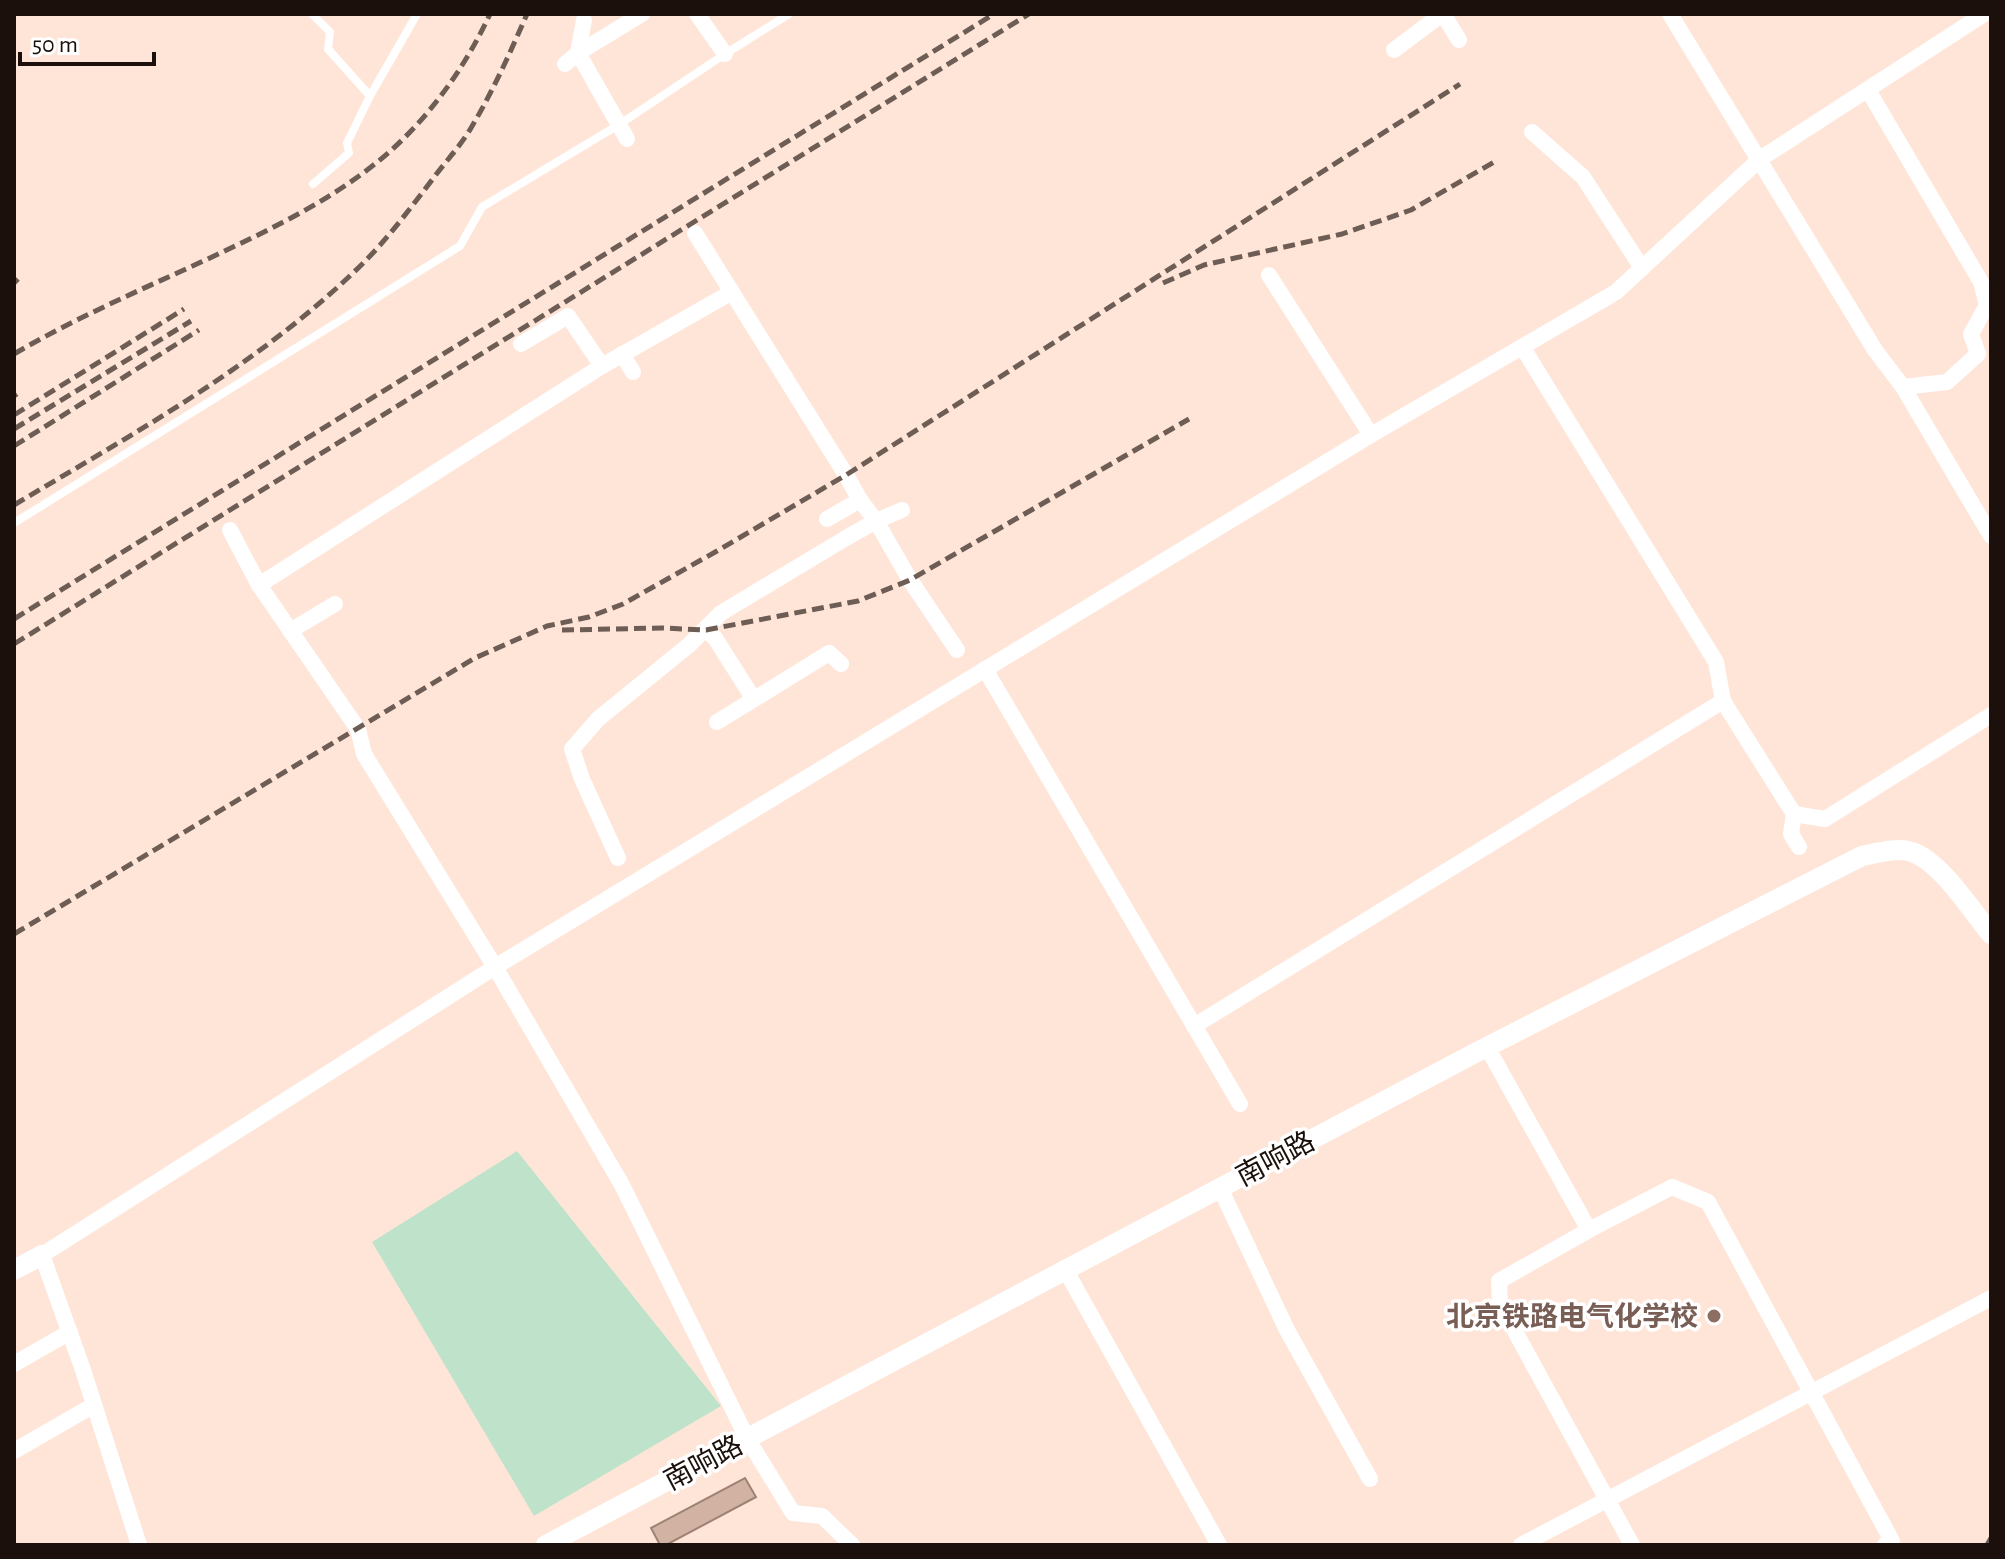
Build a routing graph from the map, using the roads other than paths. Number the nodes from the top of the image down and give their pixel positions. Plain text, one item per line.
1 (312, 14) edge
2 (417, 14) edge
3 (642, 14) edge
4 (697, 14) edge
5 (789, 14) edge
6 (1442, 14) edge
7 (1670, 14) edge
8 (1984, 14) edge
9 (584, 20) dead end
10 (1459, 40) dead end
11 (1394, 50) dead end
12 (725, 54) junction
13 (572, 59) junction
14 (1868, 90) junction
15 (370, 96) junction
16 (623, 132) junction
17 (1532, 132) dead end
18 (1760, 159) junction
19 (313, 184) dead end
20 (695, 233) dead end
21 (1642, 268) junction
22 (1269, 275) dead end
23 (1986, 279) edge
24 (732, 292) junction
25 (521, 344) dead end
26 (1523, 348) junction
27 (622, 354) junction
28 (602, 366) junction
29 (633, 372) dead end
30 (1903, 387) junction
31 (1371, 435) junction
32 (860, 500) junction
33 (902, 510) dead end
34 (827, 519) dead end
35 (876, 521) junction
36 (14, 523) edge
37 (230, 530) dead end
38 (1991, 536) edge
39 (259, 585) junction
40 (335, 604) dead end
41 (706, 630) junction
42 (290, 631) junction
43 (957, 650) dead end
44 (841, 664) dead end
45 (985, 669) junction
46 (753, 698) junction
47 (1723, 701) junction
48 (1991, 715) edge
49 (717, 722) dead end
50 (1794, 814) junction
51 (1799, 847) dead end
52 (618, 858) dead end
53 (1991, 934) edge
54 (495, 967) junction
55 (1194, 1026) junction
56 (1487, 1047) junction
57 (1240, 1104) dead end
58 (1222, 1192) dead end
59 (1589, 1230) junction
60 (42, 1255) junction
61 (1065, 1269) junction
62 (14, 1270) edge
63 (1991, 1298) edge
64 (70, 1332) junction
65 (14, 1364) edge
66 (1812, 1392) junction
67 (94, 1405) junction
68 (747, 1438) junction
69 (14, 1451) edge
70 (1370, 1479) dead end
71 (1607, 1500) junction
72 (139, 1545) edge
73 (546, 1545) edge
74 (852, 1545) edge
75 (1219, 1545) edge
76 (1521, 1545) edge
77 (1632, 1545) edge
78 (1885, 1545) edge

1 - 15 lane
2 - 15 lane
3 - 13 street
4 - 12 street
5 - 12 lane
6 - 10 street
6 - 11 street
7 - 18 street
8 - 14 street
9 - 13 street
12 - 16 lane
13 - 16 street
14 - 18 street
14 - 23 street
15 - 19 lane
16 - 36 lane
17 - 21 street
18 - 21 street
18 - 30 street
20 - 24 street
21 - 26 street
22 - 31 street
23 - 30 street
24 - 27 street
24 - 32 street
25 - 28 street
26 - 31 street
26 - 47 street
27 - 28 street
27 - 29 street
28 - 39 street
30 - 38 street
31 - 45 street
32 - 34 street
32 - 35 street
33 - 35 street
35 - 41 street
35 - 43 street
37 - 39 street
39 - 42 street
40 - 42 street
41 - 46 street
41 - 52 street
42 - 54 street
44 - 46 street
45 - 54 street
45 - 55 street
46 - 49 street
47 - 50 street
47 - 55 street
48 - 50 street
50 - 51 street
53 - 56 street, 南响路
54 - 60 street
54 - 68 street
55 - 57 street
56 - 59 street
56 - 61 street, 南响路
58 - 70 street
59 - 66 street
59 - 71 street
60 - 62 street
60 - 64 street
61 - 68 street, 南响路
61 - 75 street
63 - 66 street
64 - 65 street
64 - 67 street
66 - 71 street
66 - 78 street
67 - 69 street
67 - 72 street
68 - 73 street, 南响路
68 - 74 street
71 - 76 street
71 - 77 street

